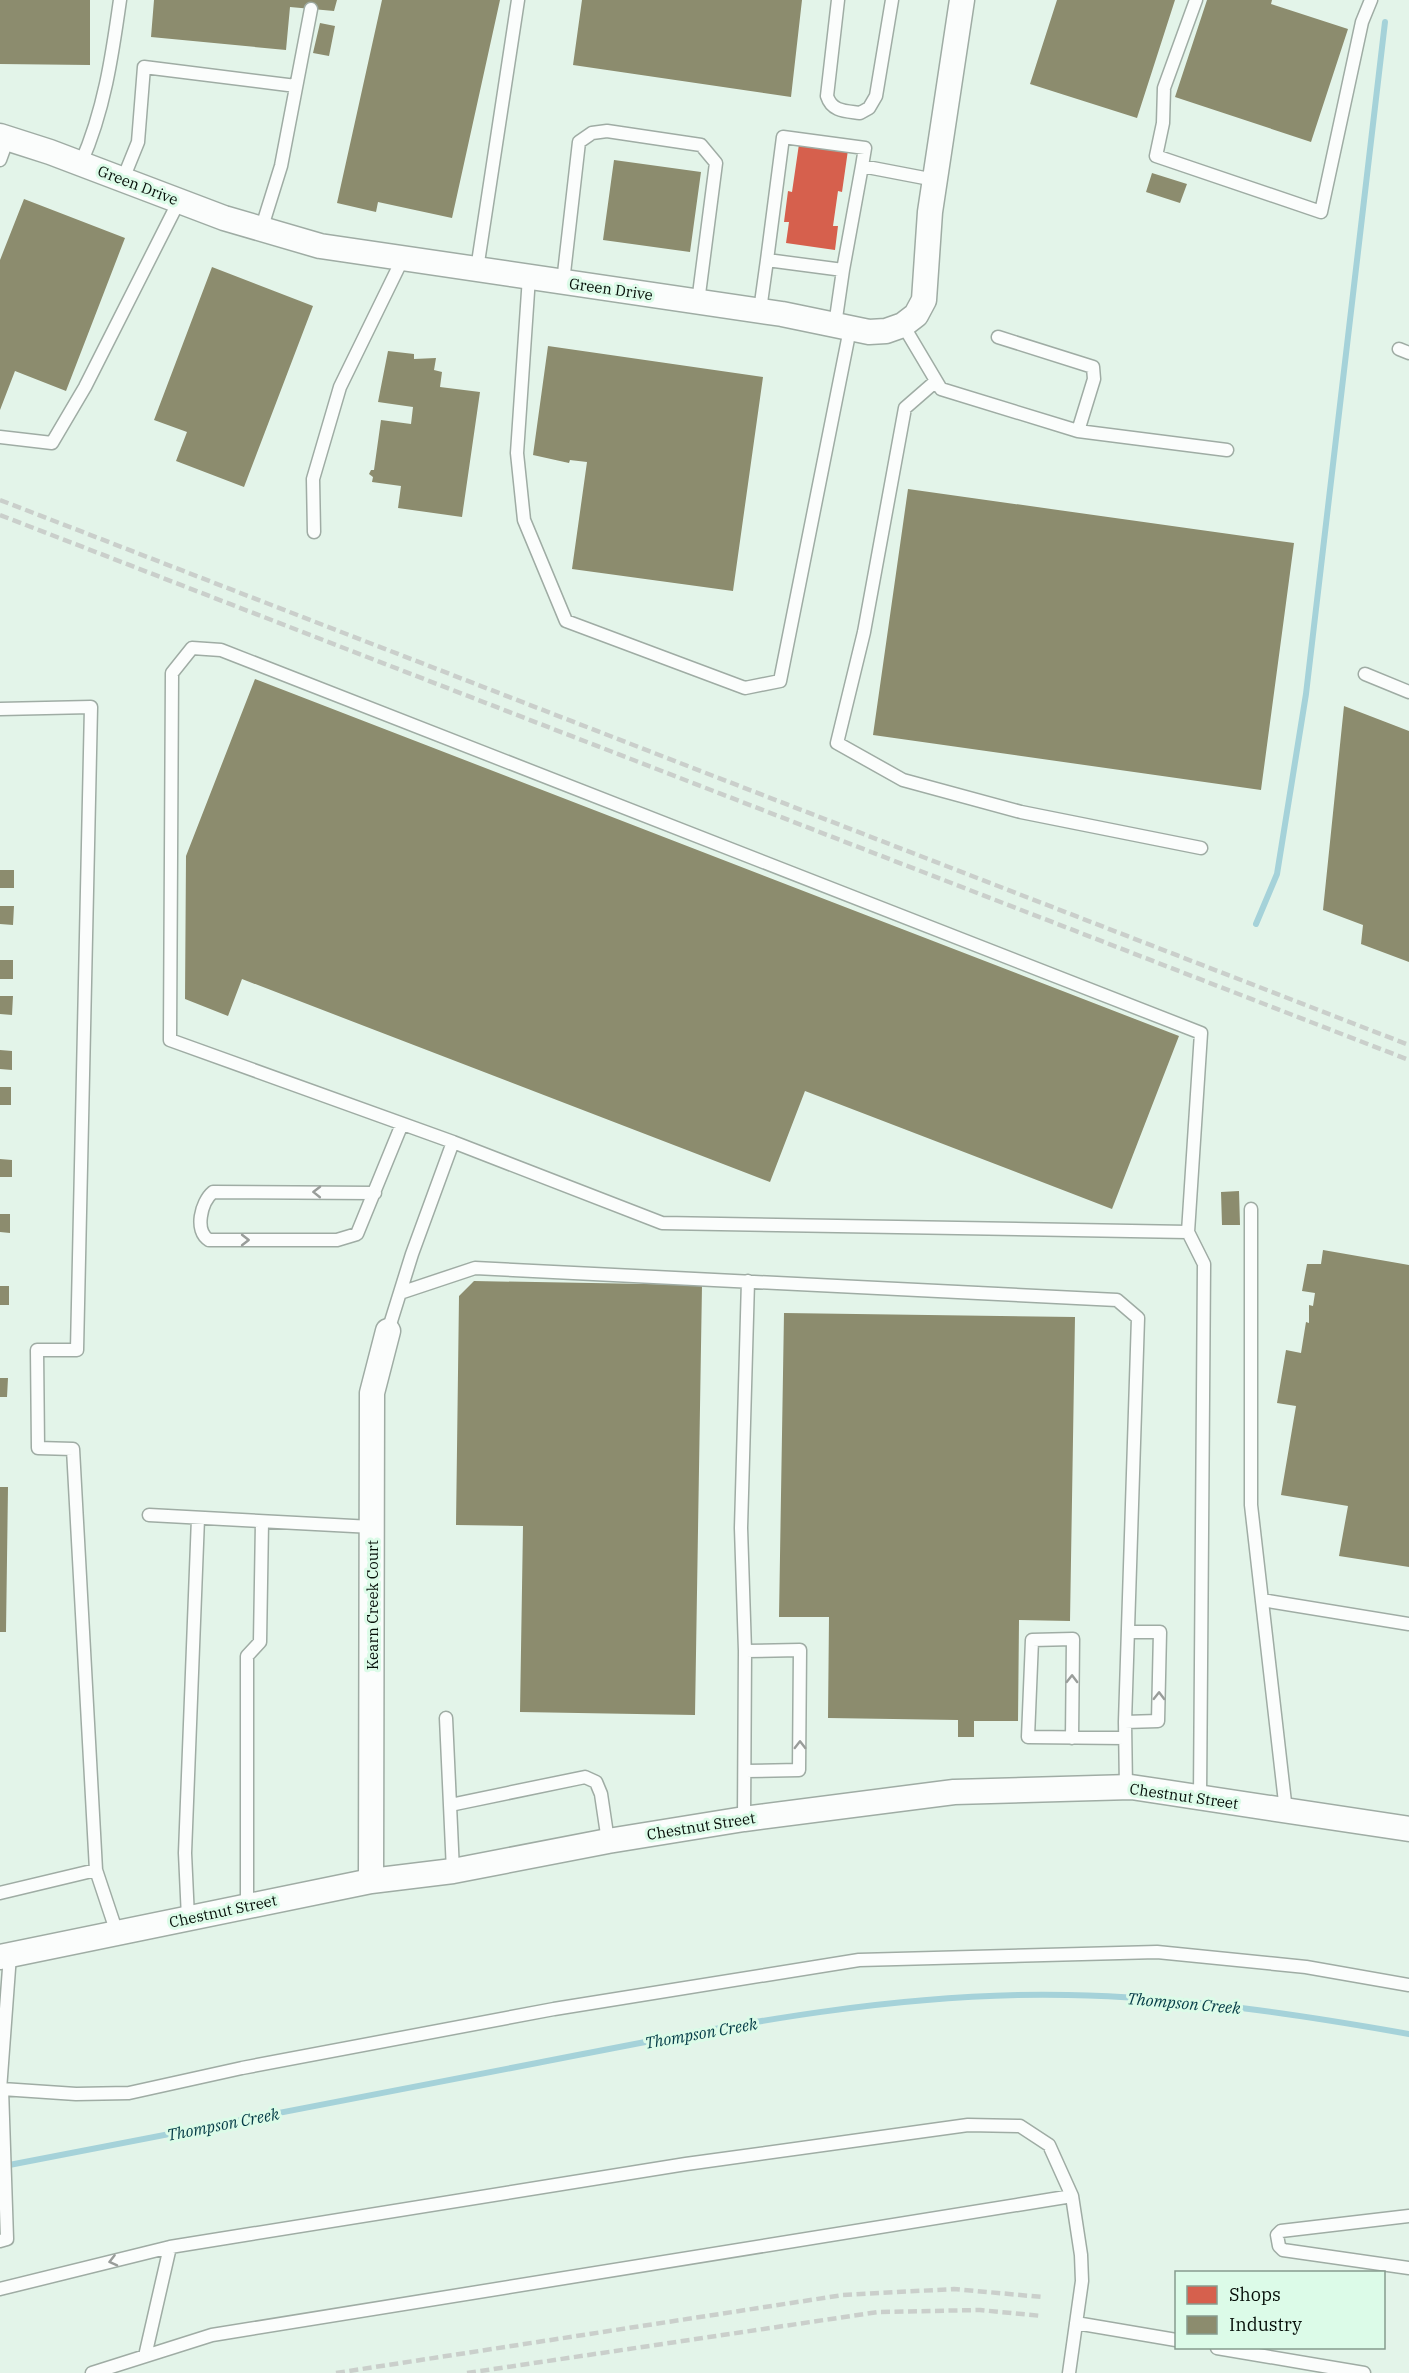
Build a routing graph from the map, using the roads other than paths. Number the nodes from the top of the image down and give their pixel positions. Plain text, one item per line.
1 (120, 0) edge
2 (518, 0) edge
3 (838, 0) edge
4 (892, 0) edge
5 (962, 0) edge
6 (1196, 0) edge
7 (1371, 0) edge
8 (310, 9) dead end
9 (296, 86) junction
10 (2, 145) edge
11 (81, 163) junction
12 (862, 166) junction
13 (123, 179) junction
14 (935, 180) junction
15 (179, 201) junction
16 (261, 230) junction
17 (403, 258) junction
18 (767, 260) junction
19 (477, 269) junction
20 (843, 270) junction
21 (529, 277) junction
22 (563, 282) junction
23 (698, 302) junction
24 (760, 310) junction
25 (903, 325) junction
26 (843, 327) junction
27 (998, 338) dead end
28 (936, 381) junction
29 (1078, 431) junction
30 (0, 437) edge
31 (1227, 450) dead end
32 (314, 532) dead end
33 (1365, 674) dead end
34 (1409, 692) edge
35 (0, 709) edge
36 (1201, 848) dead end
37 (402, 1124) junction
38 (453, 1143) junction
39 (375, 1193) junction
40 (1251, 1209) dead end
41 (1188, 1232) junction
42 (748, 1281) junction
43 (400, 1293) junction
44 (388, 1332) joint
45 (149, 1515) dead end
46 (198, 1518) junction
47 (262, 1522) junction
48 (372, 1527) junction
49 (1262, 1600) junction
50 (1409, 1624) edge
51 (1128, 1632) junction
52 (745, 1651) junction
53 (446, 1718) dead end
54 (1125, 1722) junction
55 (1072, 1737) junction
56 (1125, 1738) junction
57 (745, 1771) junction
58 (1126, 1788) junction
59 (1200, 1797) junction
60 (450, 1806) junction
61 (1286, 1811) junction
62 (744, 1819) junction
63 (1409, 1829) edge
64 (608, 1841) junction
65 (96, 1870) junction
66 (453, 1871) junction
67 (371, 1881) junction
68 (0, 1893) edge
69 (247, 1906) junction
70 (188, 1918) junction
71 (117, 1933) junction
72 (5, 1956) edge
73 (1409, 1985) edge
74 (1, 2089) edge
75 (1072, 2196) junction
76 (1409, 2216) edge
77 (0, 2241) edge
78 (170, 2247) junction
79 (1409, 2268) edge
80 (0, 2289) edge
81 (1076, 2323) junction
82 (1175, 2340) edge
83 (1223, 2349) edge
84 (145, 2356) junction
85 (92, 2373) edge
86 (1069, 2373) edge
87 (1364, 2373) edge

1 - 11 lane
2 - 19 lane
3 - 4 lane
5 - 14 street
6 - 7 lane
8 - 9 lane
9 - 13 lane
9 - 16 lane
10 - 11 street, Green Drive
11 - 13 street, Green Drive
12 - 14 lane
12 - 18 lane
12 - 20 lane
13 - 15 street, Green Drive
14 - 25 street
15 - 16 street, Green Drive
15 - 30 lane
16 - 17 street, Green Drive
17 - 19 street, Green Drive
17 - 32 lane
18 - 20 lane
18 - 24 lane
19 - 21 street, Green Drive
20 - 26 lane
21 - 22 street, Green Drive
21 - 26 lane
22 - 23 street, Green Drive
22 - 23 lane
23 - 24 street, Green Drive
24 - 26 street, Green Drive
25 - 26 street, Green Drive
25 - 28 lane
27 - 29 lane
28 - 29 lane
28 - 36 lane
29 - 31 lane
33 - 34 lane
35 - 65 lane
37 - 38 lane
37 - 39 lane
37 - 41 lane
38 - 41 lane
38 - 43 lane
39 -> 39 lane
40 - 49 lane
41 - 59 lane
42 - 43 lane
42 - 51 lane
42 - 52 lane
43 - 44 lane
44 - 48 street, Kearn Creek Court
45 - 46 lane
46 - 47 lane
46 - 70 lane
47 - 48 lane
47 - 69 lane
48 - 67 street, Kearn Creek Court
49 - 50 lane
49 - 61 lane
51 - 54 lane
54 -> 51 lane
52 - 57 lane
57 -> 52 lane
53 - 60 lane
54 - 56 lane
55 -> 55 lane
55 - 56 lane
56 - 58 lane
57 - 62 lane
58 - 59 street, Chestnut Street
58 - 62 street, Chestnut Street
59 - 61 street, Chestnut Street
60 - 64 lane
60 - 66 lane
61 - 63 street, Chestnut Street
62 - 64 street, Chestnut Street
64 - 66 street, Chestnut Street
65 - 68 lane
65 - 71 lane
66 - 67 street, Chestnut Street
67 - 69 street, Chestnut Street
69 - 70 street, Chestnut Street
70 - 71 street, Chestnut Street
71 - 72 street, Chestnut Street
72 - 74 lane
73 - 74 lane
74 - 77 lane
75 - 78 lane
75 - 81 lane
75 - 84 lane
76 - 79 lane
78 -> 80 lane
78 - 84 lane
81 - 82 lane
81 - 86 lane
83 - 87 lane
84 - 85 lane

